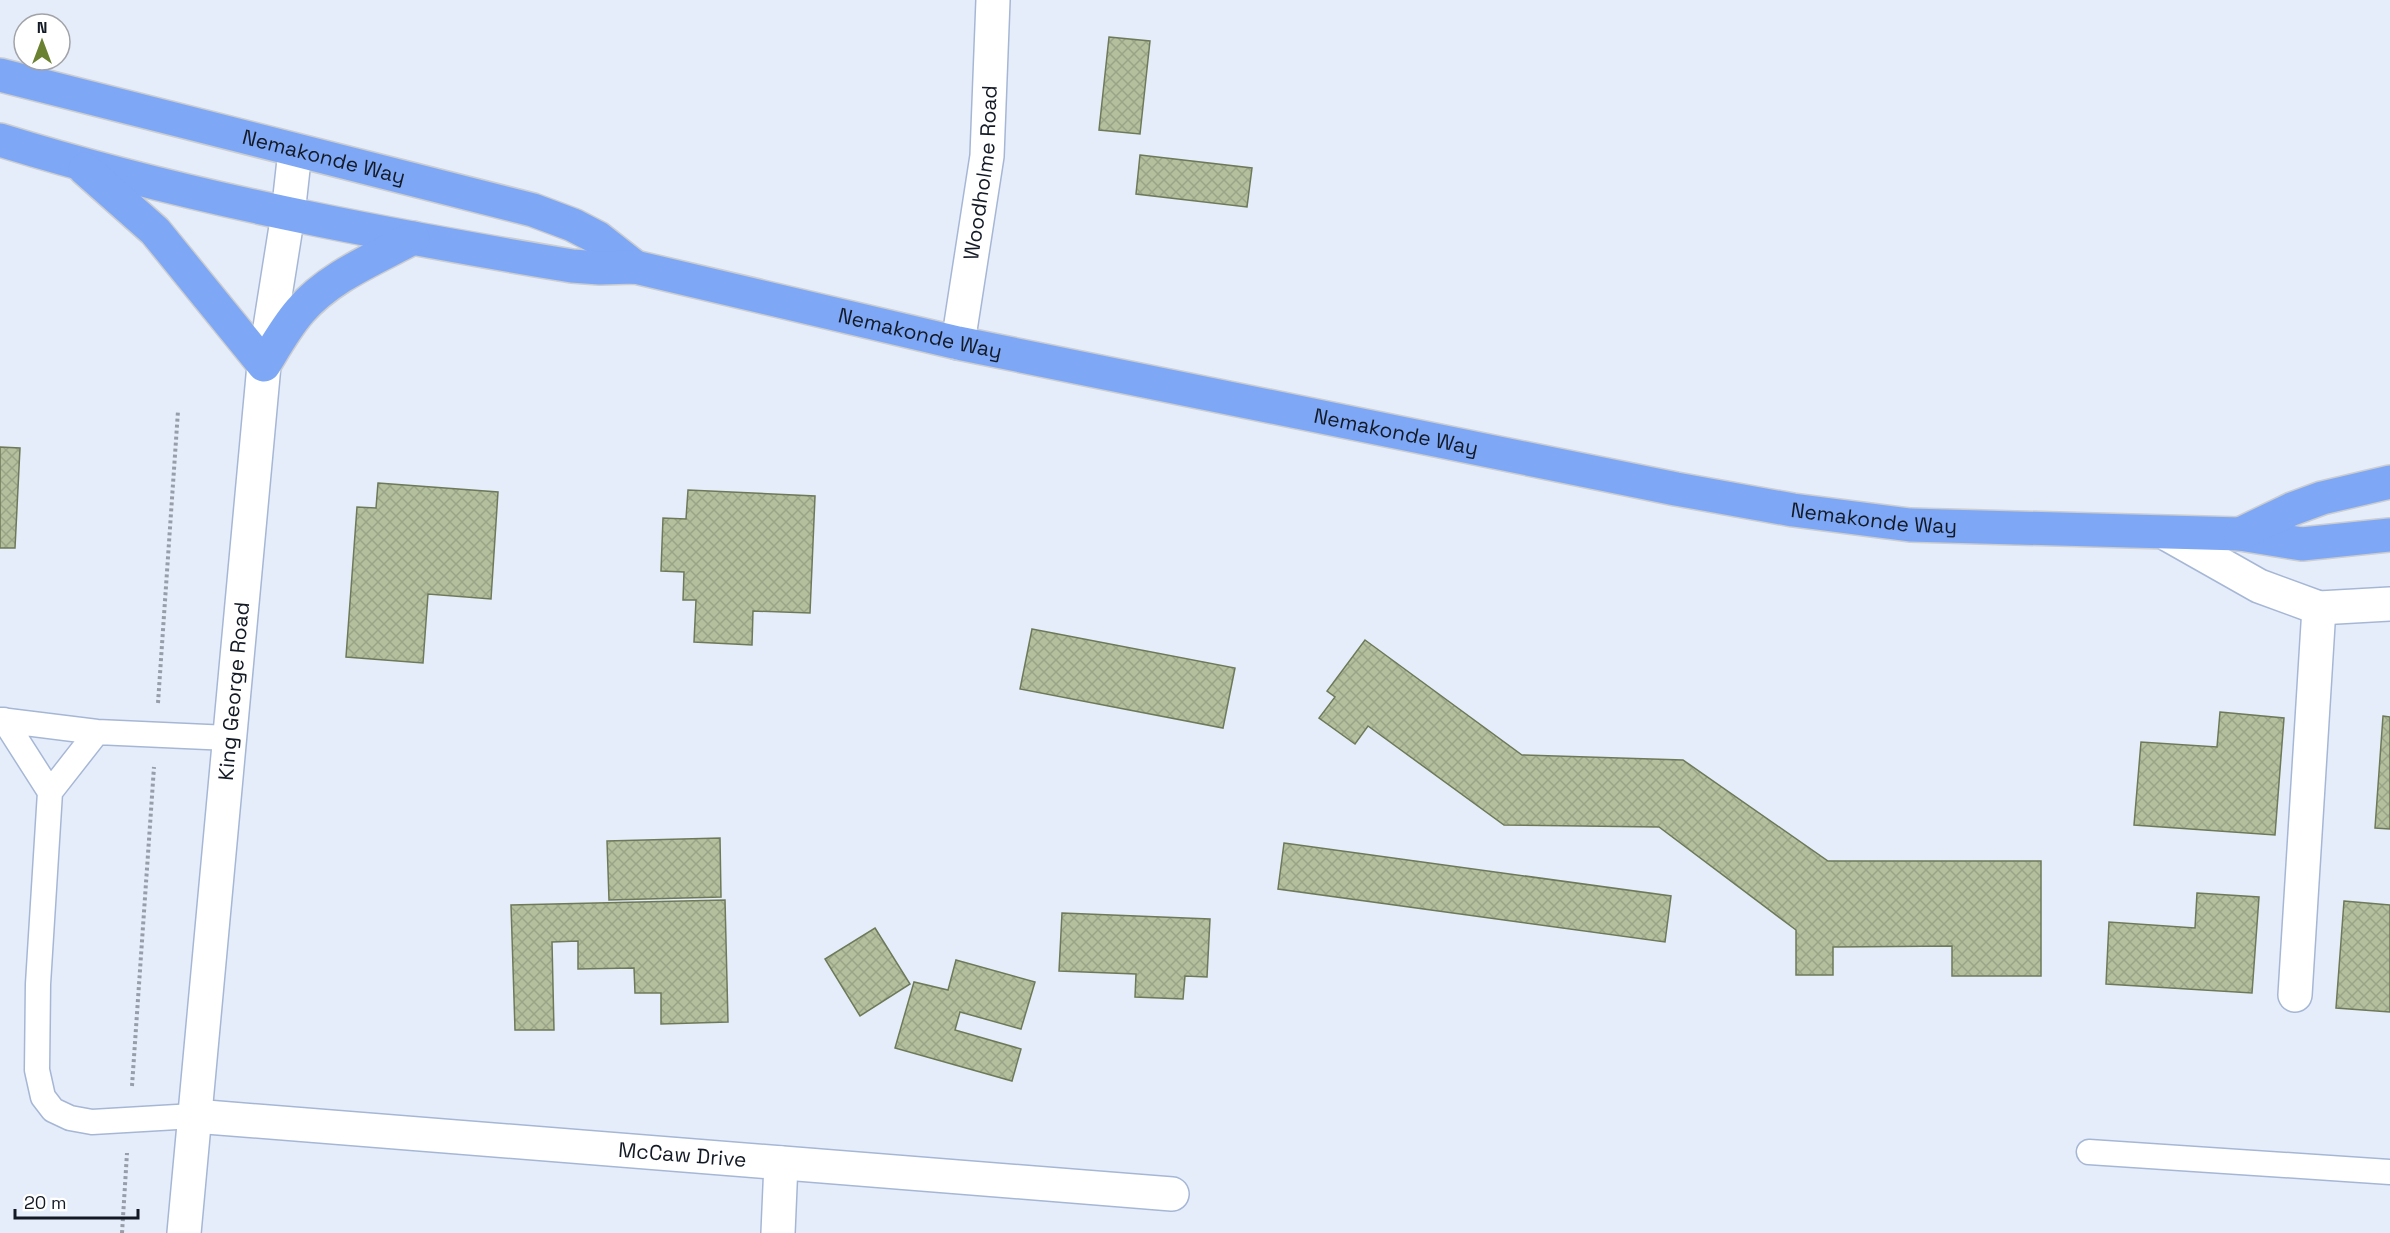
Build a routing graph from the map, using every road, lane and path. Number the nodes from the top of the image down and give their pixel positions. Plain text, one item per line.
1 (993, 0) edge
2 (0, 75) edge
3 (0, 140) edge
4 (295, 151) junction
5 (81, 165) junction
6 (288, 214) junction
7 (413, 238) junction
8 (635, 267) junction
9 (958, 343) junction
10 (264, 365) junction
11 (178, 411) dead end
12 (2390, 482) edge
13 (2166, 534) junction
14 (2240, 534) junction
15 (2390, 535) edge
16 (2390, 604) edge
17 (2319, 608) junction
18 (2, 720) edge
19 (97, 732) junction
20 (156, 736) junction
21 (229, 738) junction
22 (50, 792) junction
23 (2295, 995) dead end
24 (194, 1116) junction
25 (129, 1120) junction
26 (2089, 1152) dead end
27 (781, 1163) junction
28 (2390, 1172) edge
29 (1172, 1194) dead end
30 (122, 1233) edge
31 (184, 1233) edge
32 (778, 1233) edge

1 - 9 street, Woodholme Road
2 - 4 highway, Nemakonde Way
3 - 5 highway, Nemakonde Way
4 - 6 street, King George Road
4 - 8 highway, Nemakonde Way
5 - 6 highway, Nemakonde Way
5 - 10 highway
6 - 7 highway, Nemakonde Way
6 - 10 street, King George Road
7 - 8 highway, Nemakonde Way
7 - 10 highway
8 - 9 highway, Nemakonde Way
9 - 13 highway, Nemakonde Way
10 - 21 street, King George Road
11 - 20 path
12 - 14 highway, Nemakonde Way
13 - 14 highway, Nemakonde Way
13 - 17 street, Nemakonde Way
14 - 15 highway, Nemakonde Way
16 - 17 street, Nemakonde Way
17 - 23 street
18 - 19 lane
18 - 22 lane
19 - 20 lane
19 - 22 lane
20 - 21 lane
20 - 25 path
21 - 24 street, King George Road
22 - 25 lane
24 - 25 lane
24 - 27 street, McCaw Drive
24 - 31 street, King George Road
25 - 30 path
26 - 28 lane
27 - 29 street, McCaw Drive
27 - 32 street

